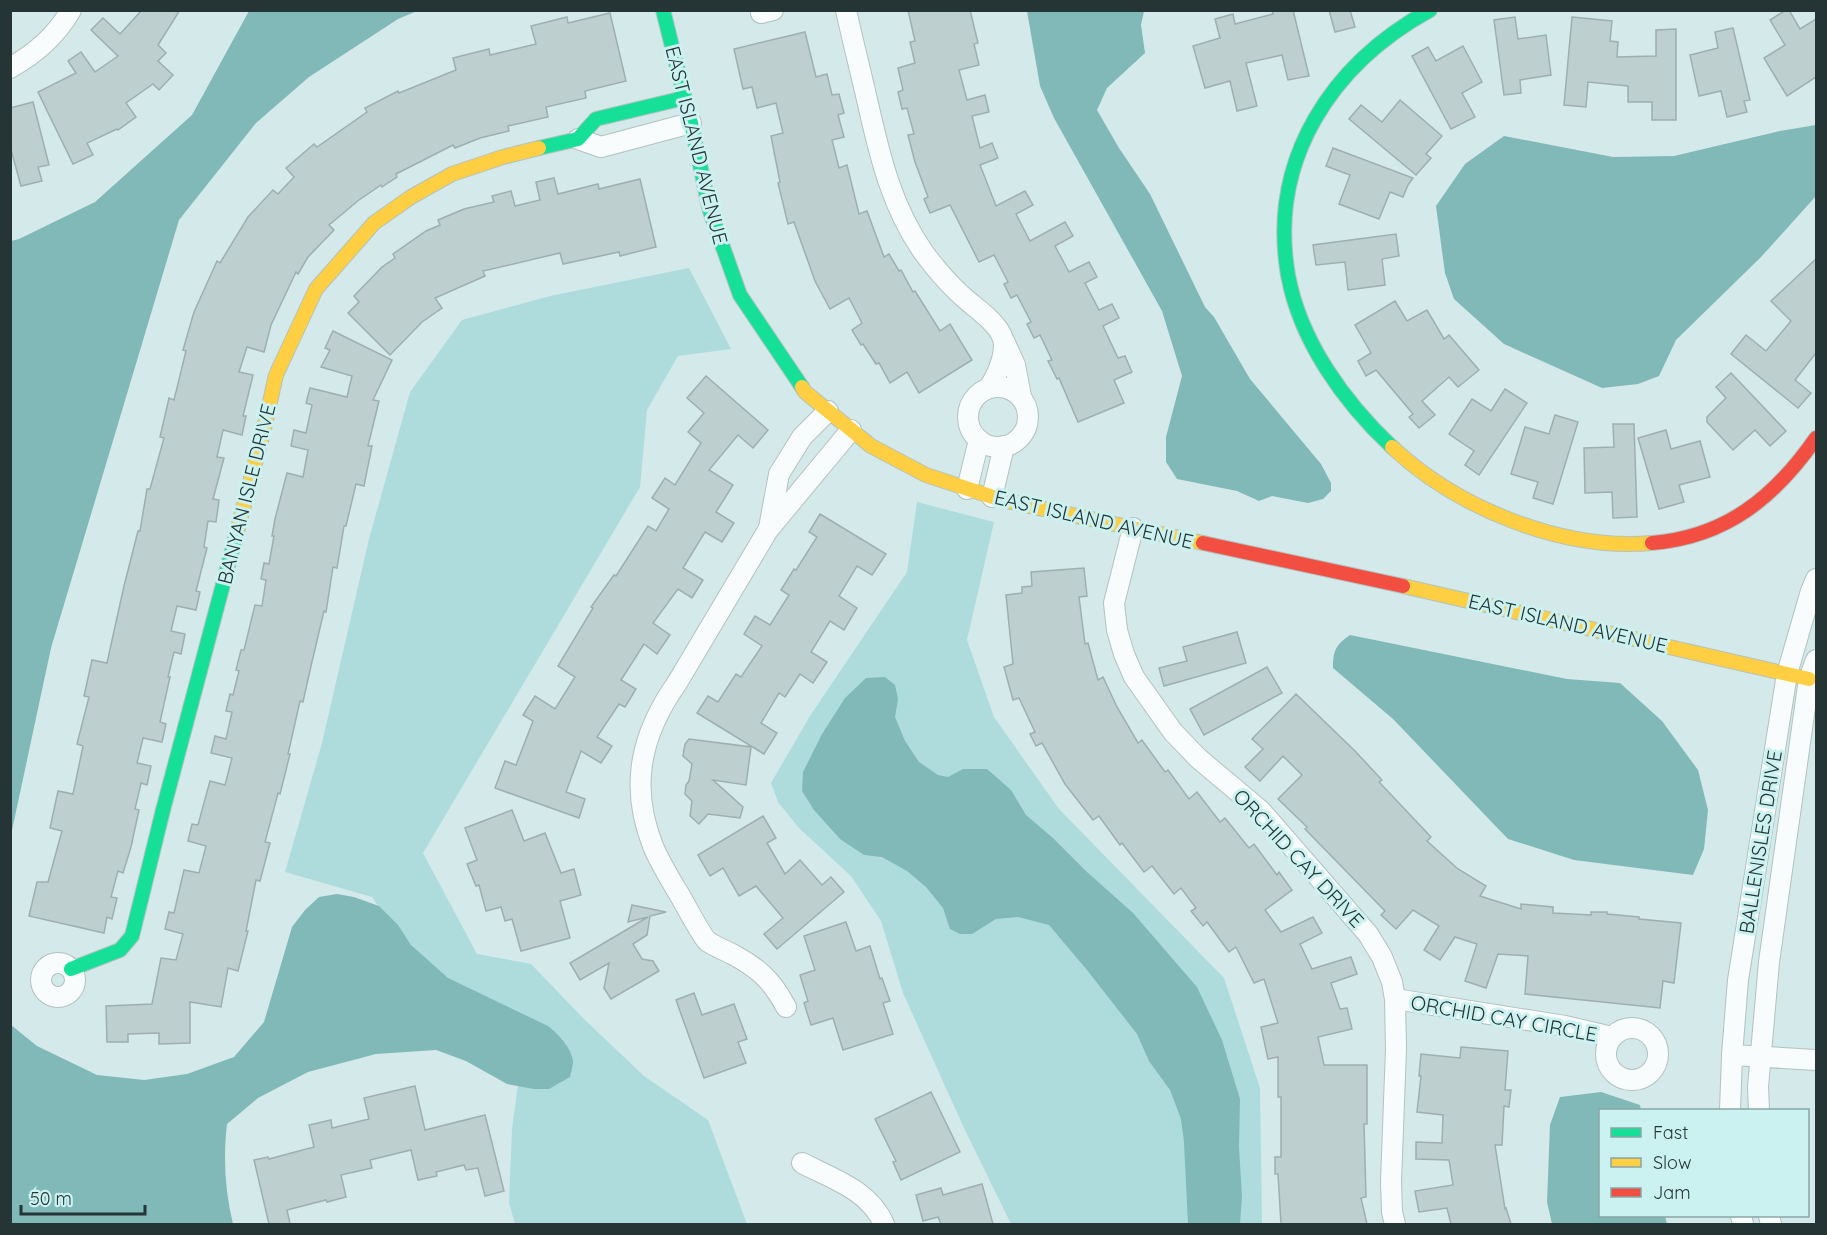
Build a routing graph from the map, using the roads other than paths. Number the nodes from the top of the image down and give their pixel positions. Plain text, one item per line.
1 (71, 10) edge
2 (663, 10) edge
3 (846, 10) edge
4 (1430, 10) edge
5 (10, 68) edge
6 (684, 98) junction
7 (691, 123) junction
8 (578, 139) junction
9 (1005, 343) junction
10 (989, 388) junction
11 (1021, 396) junction
12 (828, 411) junction
13 (851, 430) junction
14 (1816, 438) edge
15 (979, 440) junction
16 (1004, 446) junction
17 (967, 489) junction
18 (992, 497) junction
19 (1133, 528) junction
20 (768, 530) junction
21 (1816, 579) edge
22 (1816, 660) edge
23 (1787, 674) junction
24 (1809, 679) junction
25 (71, 969) dead end
26 (1395, 999) junction
27 (786, 1007) dead end
28 (1612, 1037) dead end
29 (1732, 1055) junction
30 (1762, 1056) junction
31 (1816, 1060) edge
32 (1730, 1109) edge
33 (1759, 1109) edge
34 (802, 1164) dead end
35 (884, 1224) edge
36 (1395, 1224) edge

1 - 5 street
2 - 6 street, EAST ISLAND AVENUE
3 - 9 street
4 - 14 street
6 - 7 street, EAST ISLAND AVENUE
6 - 8 street
7 - 8 street, BANYAN ISLE DRIVE
7 - 12 street, EAST ISLAND AVENUE
8 - 25 street, BANYAN ISLE DRIVE
9 - 10 street
9 - 11 street
10 - 11 street
10 - 15 street
11 - 16 street
12 - 13 street, EAST ISLAND AVENUE
12 - 20 street
13 - 17 street, EAST ISLAND AVENUE
13 - 20 street
15 - 16 street
15 - 17 street
16 - 18 street
17 - 18 street, EAST ISLAND AVENUE
18 - 19 street, EAST ISLAND AVENUE
19 - 23 street, EAST ISLAND AVENUE
19 - 26 street, ORCHID CAY DRIVE
20 - 27 street
21 - 23 street, BALLENISLES DRIVE
22 - 24 street, BALLENISLES DRIVE
23 - 24 street, EAST ISLAND AVENUE
23 - 29 street, BALLENISLES DRIVE
24 - 30 street, BALLENISLES DRIVE
26 - 28 street, ORCHID CAY CIRCLE
26 - 36 street, ORCHID CAY DRIVE
29 - 30 street
29 - 32 street, BALLENISLES DRIVE
30 - 31 street
30 - 33 street, BALLENISLES DRIVE
34 - 35 street

